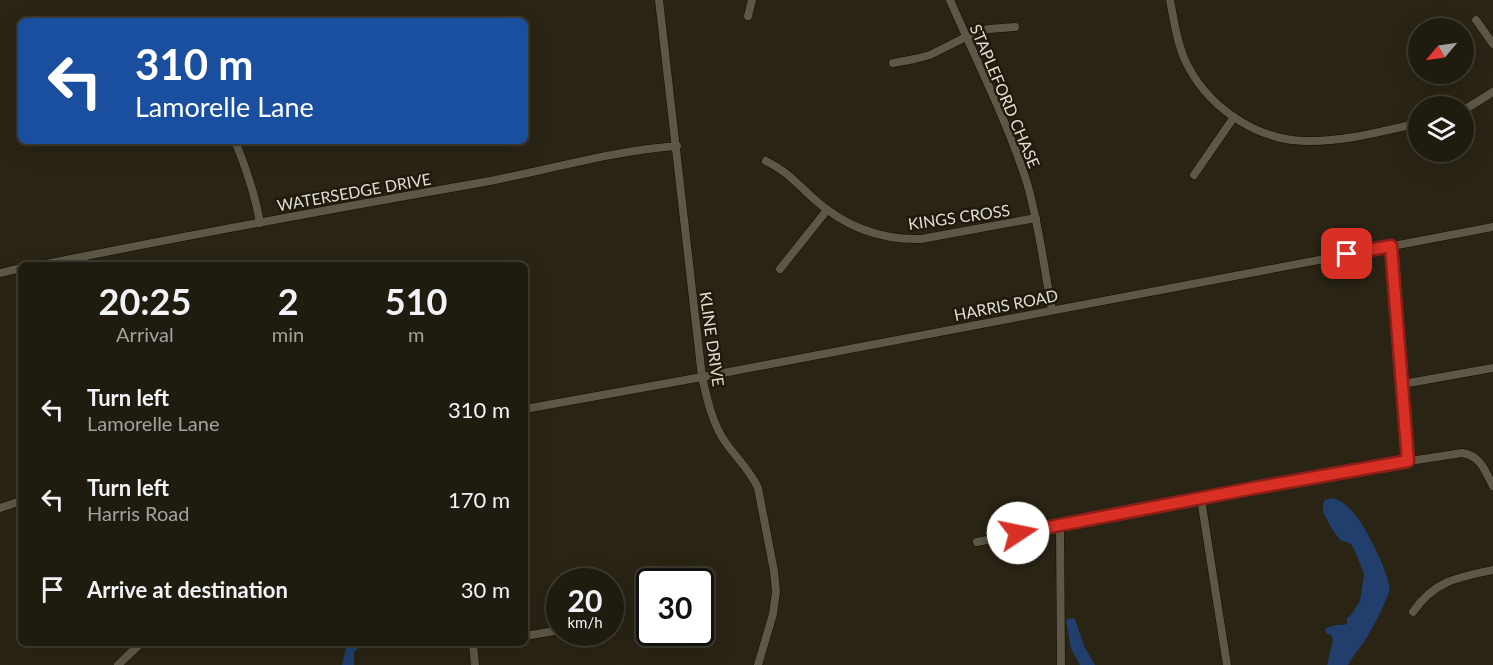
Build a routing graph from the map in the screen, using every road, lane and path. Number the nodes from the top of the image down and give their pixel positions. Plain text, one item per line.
1 (659, 0) edge
2 (752, 0) edge
3 (950, 0) edge
4 (1170, 0) edge
5 (748, 16) dead end
6 (1476, 20) dead end
7 (1015, 27) dead end
8 (966, 37) junction
9 (1493, 44) edge
10 (893, 63) dead end
11 (1493, 92) edge
12 (1474, 104) edge
13 (1234, 117) junction
14 (1408, 125) edge
15 (236, 144) edge
16 (676, 146) junction
17 (766, 161) dead end
18 (1194, 174) dead end
19 (827, 210) junction
20 (1036, 218) junction
21 (260, 223) junction
22 (1493, 227) edge
23 (1391, 246) junction
24 (57, 262) edge
25 (18, 269) edge
26 (780, 269) dead end
27 (0, 273) edge
28 (1052, 310) junction
29 (1493, 368) edge
30 (702, 377) junction
31 (1403, 384) junction
32 (528, 408) edge
33 (1408, 461) junction
34 (1493, 486) edge
35 (1201, 498) junction
36 (18, 502) edge
37 (0, 508) edge
38 (1060, 525) junction
39 (977, 542) dead end
40 (1493, 570) edge
41 (1413, 612) dead end
42 (546, 632) edge
43 (528, 635) edge
44 (138, 646) edge
45 (476, 646) edge
46 (118, 665) edge
47 (475, 665) edge
48 (758, 665) edge
49 (1060, 665) edge
50 (1227, 665) edge

1 - 16 street, KLINE DRIVE
2 - 5 street
3 - 8 street, STAPLEFORD CHASE
4 - 13 street
6 - 9 street
7 - 8 street
8 - 10 street
8 - 20 street, STAPLEFORD CHASE
11 - 12 street
13 - 14 street
13 - 18 street
15 - 21 street
16 - 21 street, WATERSEDGE DRIVE
16 - 30 street, KLINE DRIVE
17 - 19 street, KINGS CROSS
19 - 20 street, KINGS CROSS
19 - 26 street
20 - 28 street, STAPLEFORD CHASE
21 - 24 street, WATERSEDGE DRIVE
22 - 23 street, HARRIS ROAD
23 - 28 street, HARRIS ROAD
23 - 31 street
25 - 27 street
28 - 30 street, HARRIS ROAD
29 - 31 street
30 - 32 street, HARRIS ROAD
30 - 48 street, KLINE DRIVE
31 - 33 street
33 - 34 street
33 - 35 street
35 - 38 street
35 - 50 street
36 - 37 street
38 - 39 street
38 - 49 street
40 - 41 street
42 - 43 street
44 - 46 street
45 - 47 street

